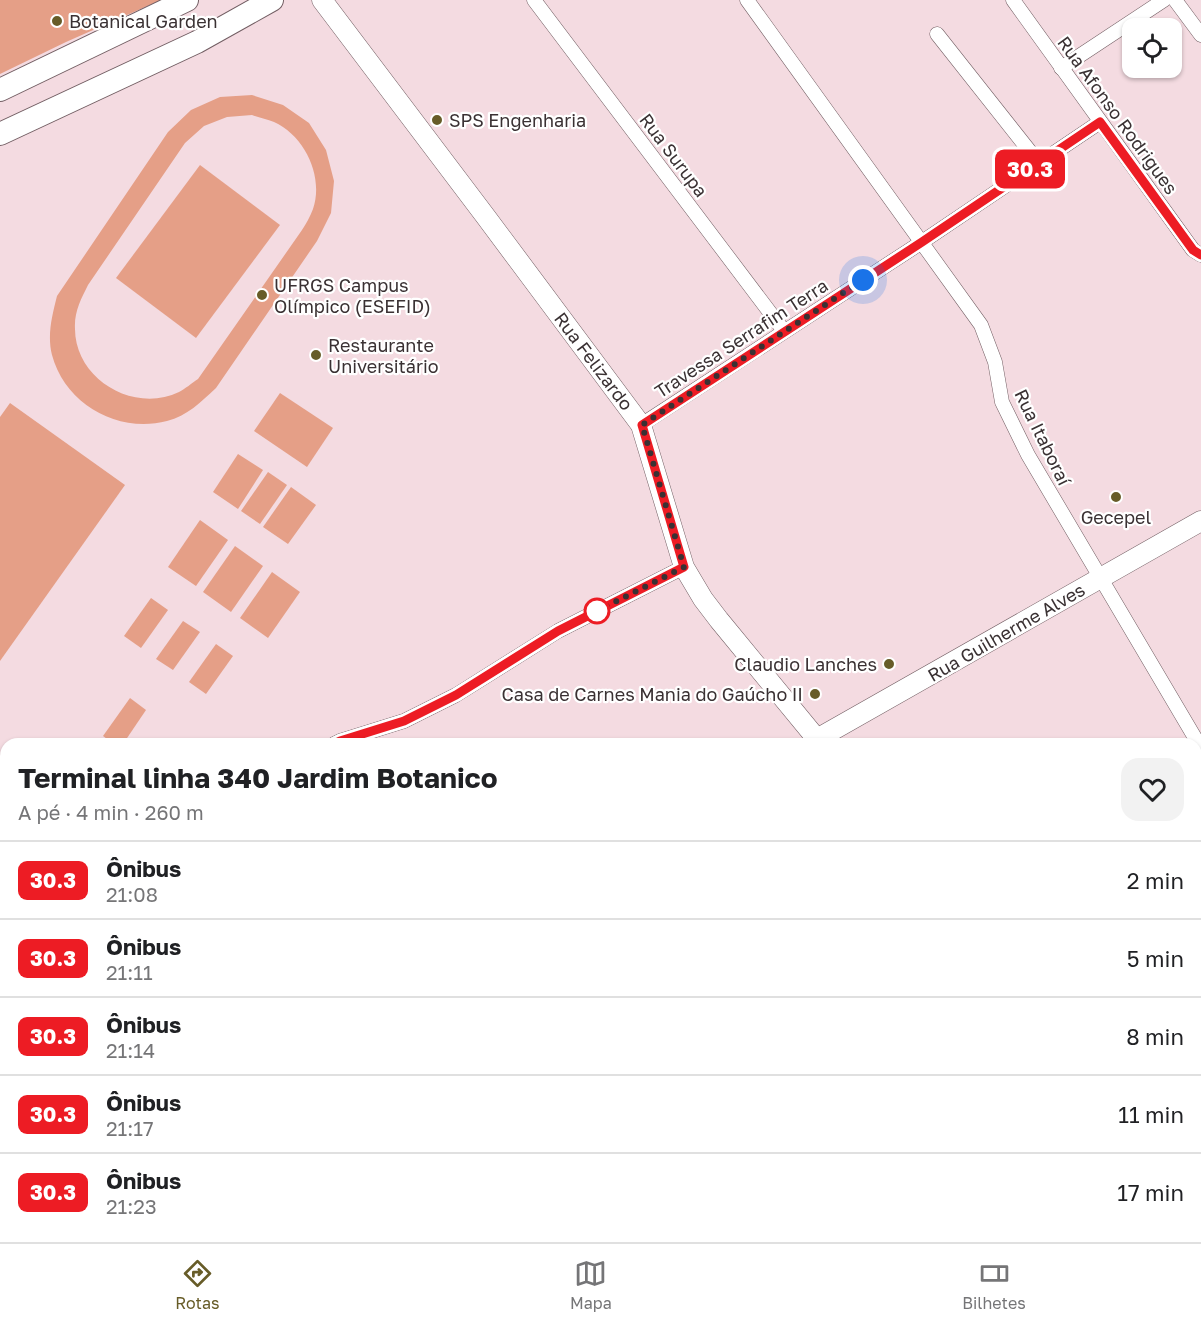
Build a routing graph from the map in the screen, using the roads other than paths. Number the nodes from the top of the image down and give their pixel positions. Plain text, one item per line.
1 (187, 0) edge
2 (272, 0) edge
3 (322, 0) edge
4 (534, 0) edge
5 (747, 0) edge
6 (1013, 0) edge
7 (1164, 0) edge
8 (1175, 0) edge
9 (937, 34) dead end
10 (1201, 35) edge
11 (1061, 68) junction
12 (0, 90) edge
13 (1100, 122) junction
14 (0, 134) edge
15 (1039, 163) junction
16 (922, 242) junction
17 (1197, 252) edge
18 (784, 332) junction
19 (642, 425) junction
20 (1201, 521) edge
21 (684, 567) junction
22 (1101, 578) junction
23 (350, 738) edge
24 (814, 738) edge
25 (824, 738) edge
26 (1195, 738) edge

1 - 12 main road
2 - 14 main road
3 - 19 main road, Rua Felizardo
4 - 18 street, Rua Surupa
5 - 16 street, Rua Itaboraí
6 - 11 street, Rua Afonso Rodrigues
7 - 11 street
8 - 10 street
9 - 15 street
11 - 13 street, Rua Afonso Rodrigues
13 - 15 street, Travessa Serrafim Terra
13 - 17 street, Rua Afonso Rodrigues
15 - 16 street, Travessa Serrafim Terra
16 - 18 street, Travessa Serrafim Terra
16 - 22 street, Rua Itaboraí
18 - 19 street, Travessa Serrafim Terra
19 - 21 main road, Rua Felizardo
20 - 22 main road, Rua Guilherme Alves
21 - 23 street
21 - 24 main road, Rua Felizardo
22 - 25 main road, Rua Guilherme Alves
22 - 26 street, Rua Itaboraí

